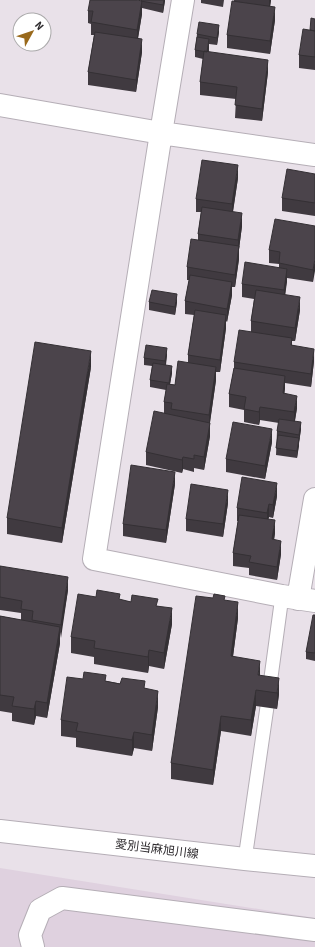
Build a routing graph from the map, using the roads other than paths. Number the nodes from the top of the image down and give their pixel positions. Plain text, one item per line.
1 (183, 0) edge
2 (0, 105) edge
3 (161, 133) junction
4 (315, 155) edge
5 (315, 499) edge
6 (298, 599) edge
7 (269, 692) edge
8 (267, 707) edge
9 (0, 831) edge
10 (245, 859) junction
11 (315, 866) edge
12 (315, 930) edge
13 (33, 947) edge

1 - 3 street
2 - 3 street
3 - 4 street
3 - 6 street
5 - 6 street
6 - 7 lane
8 - 10 lane
9 - 10 street, 愛別当麻旭川線
10 - 11 street, 愛別当麻旭川線
12 - 13 street

